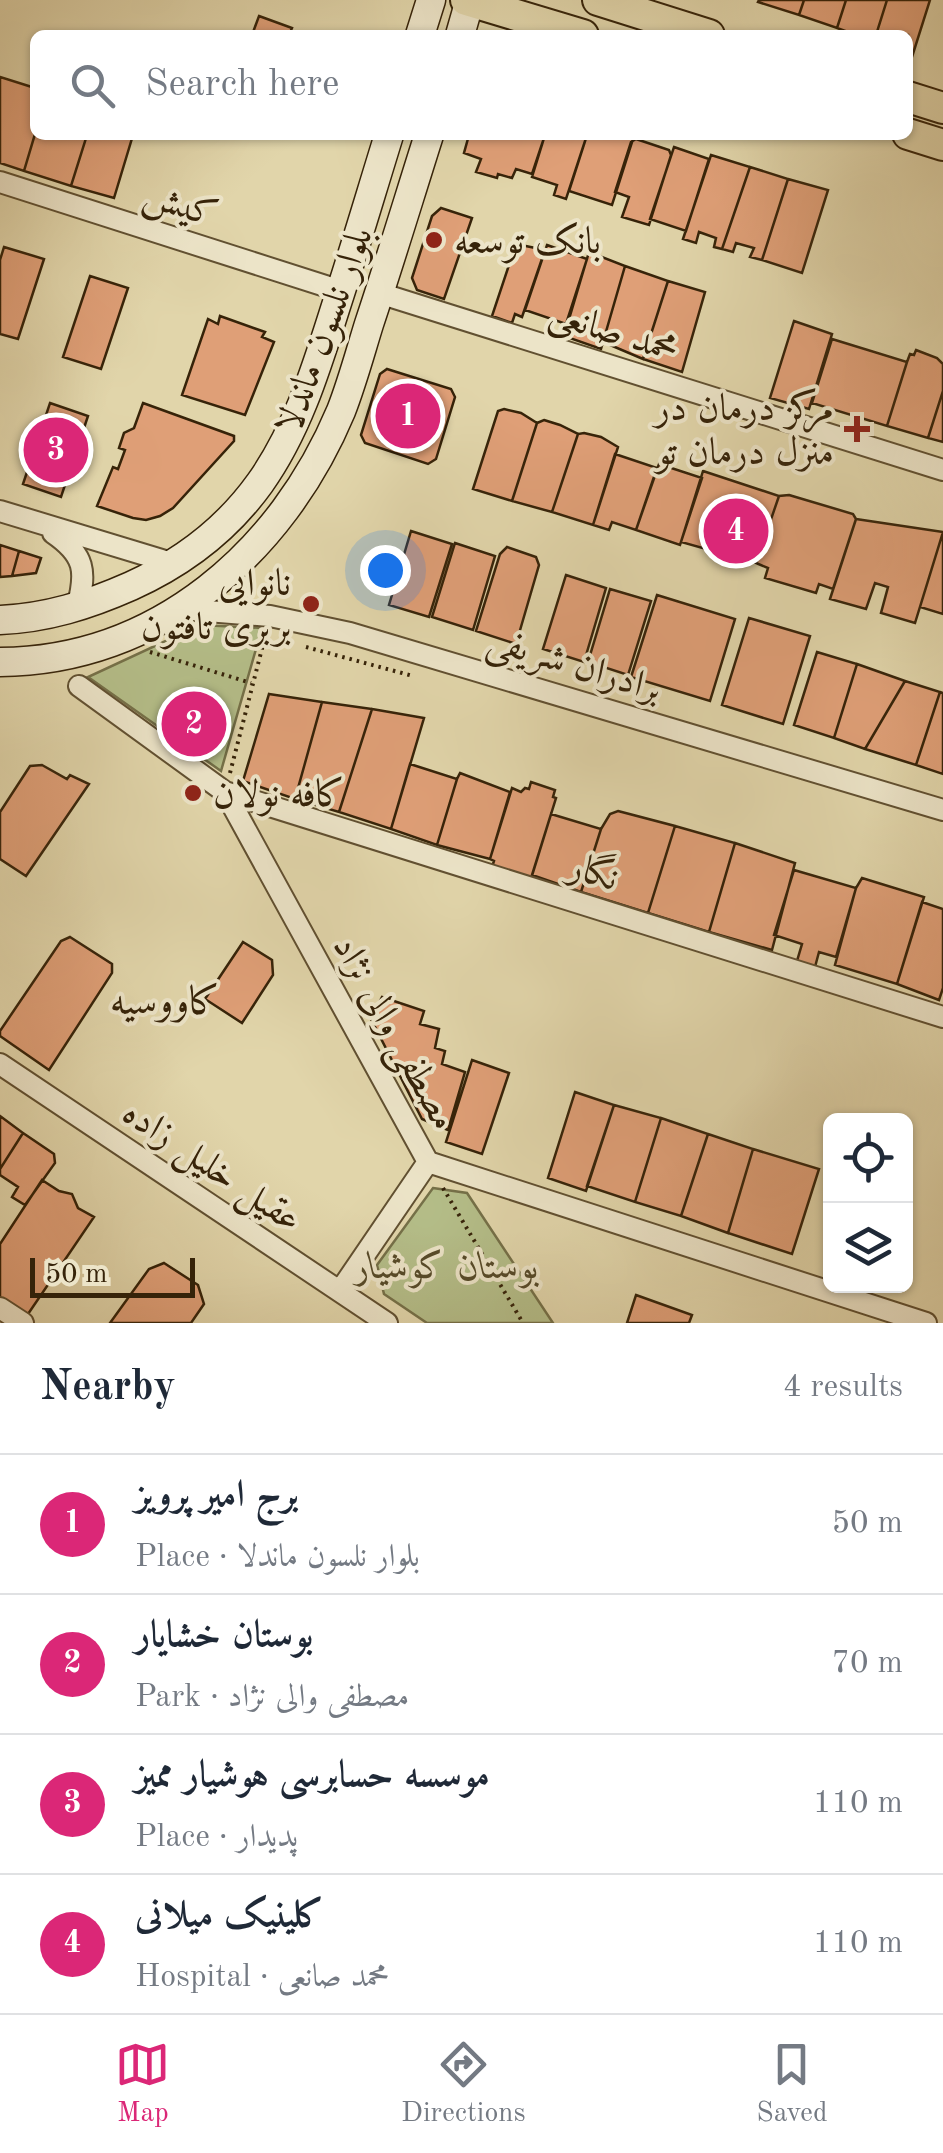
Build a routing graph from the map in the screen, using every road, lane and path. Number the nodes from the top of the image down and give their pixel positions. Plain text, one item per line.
1 (469, 0) edge
2 (598, 0) edge
3 (461, 30) edge
4 (565, 30) edge
5 (694, 30) edge
6 (913, 99) edge
7 (943, 108) edge
8 (913, 136) edge
9 (387, 140) edge
10 (428, 140) edge
11 (943, 145) edge
12 (0, 182) edge
13 (341, 291) junction
14 (379, 294) junction
15 (943, 470) edge
16 (0, 510) edge
17 (40, 523) junction
18 (175, 564) junction
19 (77, 608) junction
20 (182, 609) junction
21 (270, 616) junction
22 (0, 620) edge
23 (136, 648) dead end
24 (0, 662) edge
25 (253, 683) junction
26 (79, 686) dead end
27 (225, 792) junction
28 (943, 810) edge
29 (943, 1017) edge
30 (0, 1064) edge
31 (428, 1162) junction
32 (340, 1292) junction
33 (0, 1308) edge
34 (23, 1323) edge
35 (387, 1323) edge
36 (524, 1323) edge
37 (926, 1323) edge

1 - 3 main road
1 - 4 main road
2 - 5 main road
6 - 7 main road
8 - 11 main road
9 - 13 main road, بلوار نلسون ماندلا
10 - 14 main road, بلوار نلسون ماندلا
12 - 13 street, کیش
13 - 18 main road, بلوار نلسون ماندلا
14 - 15 street, محمد صانعی
14 - 20 main road, بلوار نلسون ماندلا
16 - 17 street
17 - 18 street
17 - 19 street
18 - 19 main road, بلوار نلسون ماندلا
19 - 22 main road, بلوار نلسون ماندلا
20 - 21 street, برادران شریفی
20 - 24 main road, بلوار نلسون ماندلا
21 - 25 path
21 - 28 street, برادران شریفی
23 - 25 path
25 - 27 path
26 - 27 street, مصطفی والی نژاد
27 - 29 street, نگار
27 - 31 street, مصطفی والی نژاد
30 - 32 street, عقیل خلیل زاده
31 - 32 street
31 - 36 path
31 - 37 street, مصطفی والی نژاد
32 - 35 street, عقیل خلیل زاده
33 - 34 street

